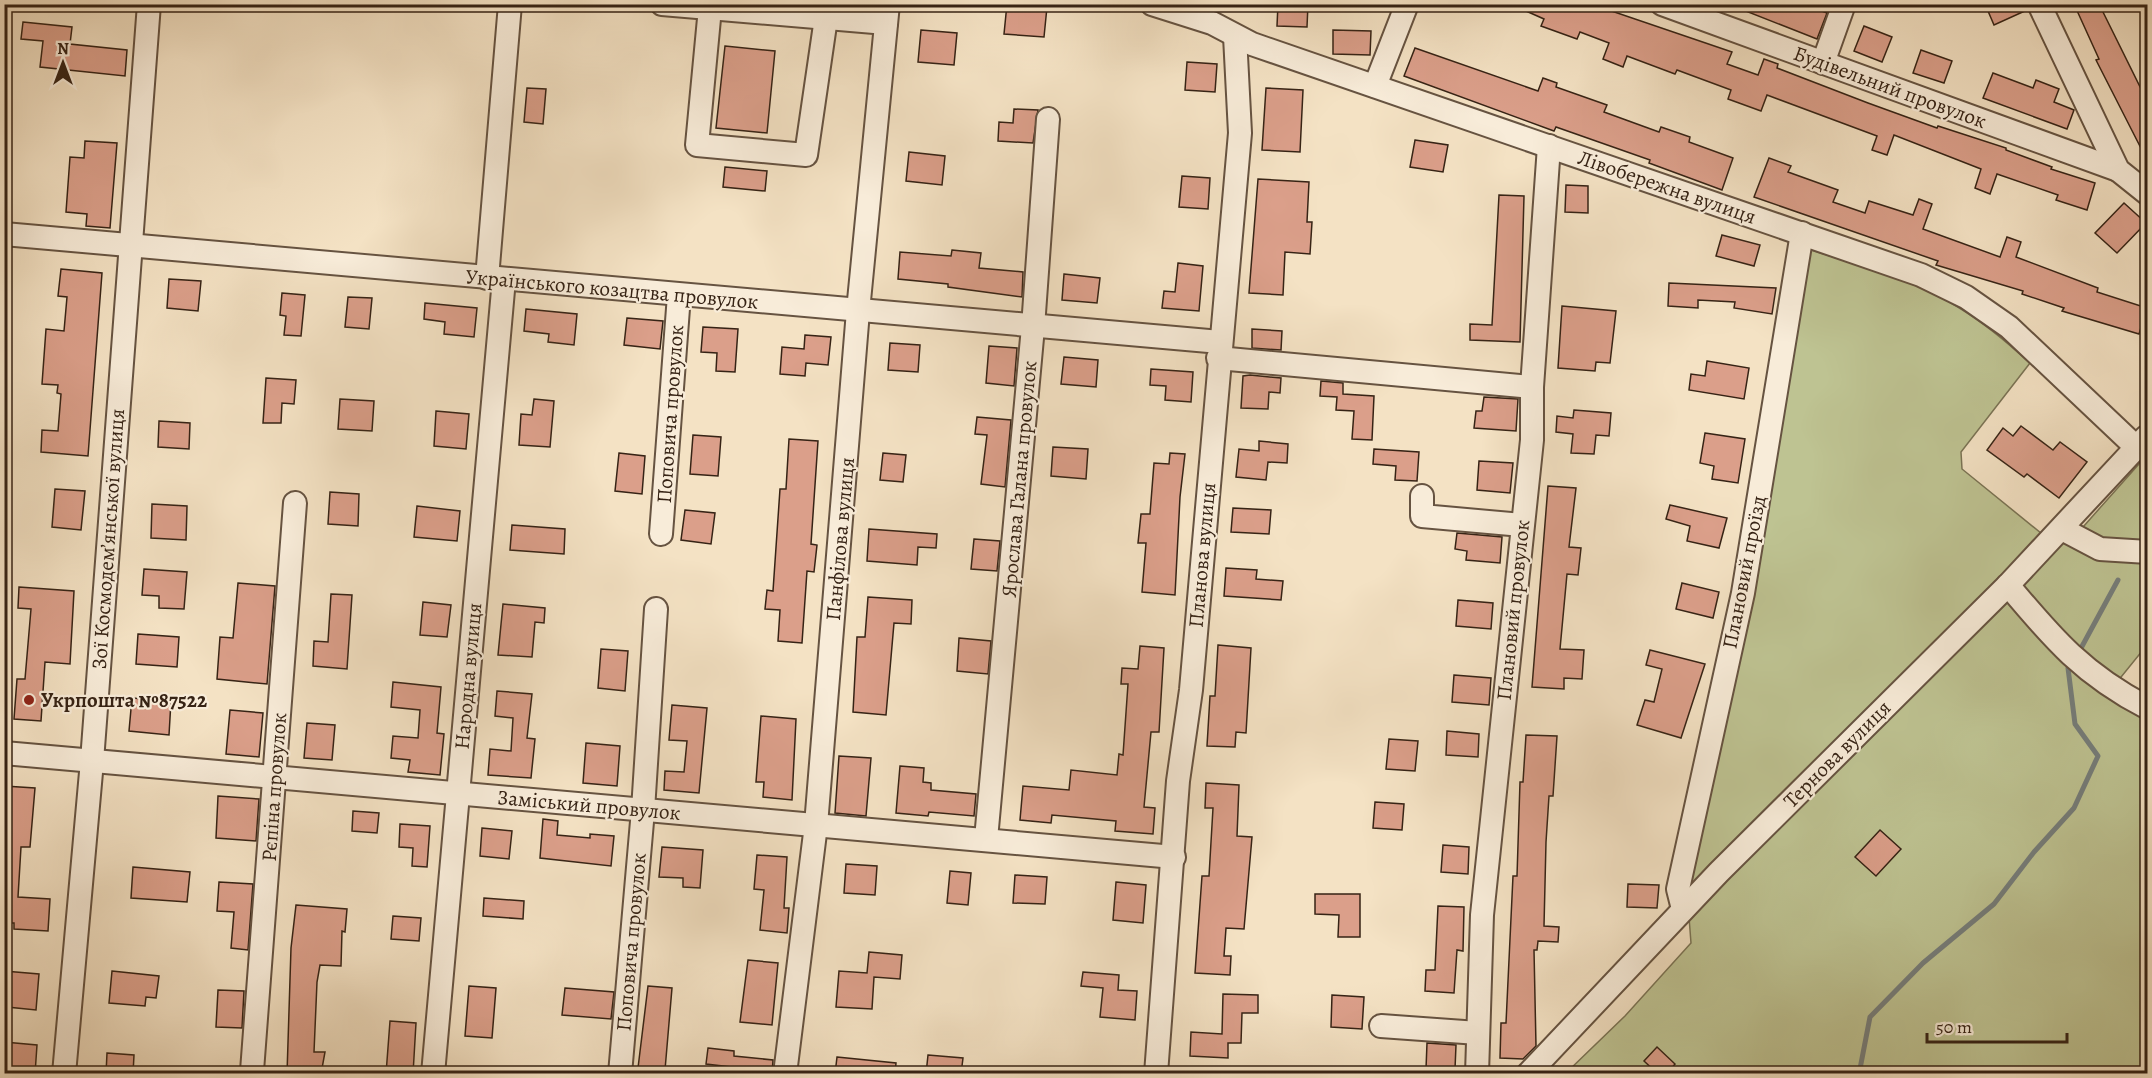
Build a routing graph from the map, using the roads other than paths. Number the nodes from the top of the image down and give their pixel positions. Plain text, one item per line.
1 (149, 4) edge
2 (510, 4) edge
3 (662, 4) edge
4 (1152, 4) edge
5 (1407, 4) edge
6 (1662, 4) edge
7 (1844, 4) edge
8 (2039, 4) edge
9 (710, 8) junction
10 (887, 14) edge
11 (1215, 14) edge
12 (826, 18) junction
13 (1235, 36) junction
14 (1823, 63) junction
15 (1375, 86) junction
16 (1048, 118) dead end
17 (1549, 146) junction
18 (2118, 170) junction
19 (2148, 194) edge
20 (1802, 233) junction
21 (4, 234) edge
22 (129, 245) junction
23 (496, 278) junction
24 (679, 295) junction
25 (858, 311) junction
26 (1033, 327) junction
27 (1219, 350) junction
28 (1532, 387) junction
29 (2142, 442) edge
30 (1422, 496) dead end
31 (295, 503) dead end
32 (1522, 525) junction
33 (2062, 529) junction
34 (661, 534) dead end
35 (2148, 552) edge
36 (2008, 585) junction
37 (656, 609) dead end
38 (2148, 708) edge
39 (4, 753) edge
40 (92, 761) junction
41 (275, 777) junction
42 (457, 794) junction
43 (643, 810) junction
44 (816, 825) junction
45 (986, 839) junction
46 (1174, 857) junction
47 (1683, 909) junction
48 (1381, 1026) dead end
49 (1478, 1034) junction
50 (252, 1071) dead end
51 (64, 1074) edge
52 (433, 1074) edge
53 (620, 1074) edge
54 (785, 1074) edge
55 (1156, 1074) edge
56 (1477, 1074) edge
57 (1528, 1074) edge

1 - 22 street, Зої Космодем’янської вулиця
2 - 23 street, Народна вулиця
3 - 9 street
4 - 11 street, Лівобережна вулиця
5 - 15 street
6 - 14 street, Будівельний провулок
7 - 14 street
8 - 18 street
9 - 12 street
9 - 12 street
10 - 12 street
10 - 25 street, Панфілова вулиця
11 - 13 street, Лівобережна вулиця
13 - 15 street, Лівобережна вулиця
13 - 27 street, Планова вулиця
14 - 18 street, Будівельний провулок
15 - 17 street, Лівобережна вулиця
16 - 26 street, Ярослава Галана провулок
17 - 20 street, Лівобережна вулиця
17 - 28 street, Плановий провулок
18 - 19 street
20 - 29 street, Лівобережна вулиця
20 - 47 street, Плановий проїзд
21 - 22 street, Українського козацтва провулок
22 - 23 street, Українського козацтва провулок
22 - 40 street, Зої Космодем’янської вулиця
23 - 24 street, Українського козацтва провулок
23 - 42 street, Народна вулиця
24 - 25 street, Українського козацтва провулок
24 - 34 street, Поповича провулок
25 - 26 street, Українського козацтва провулок
25 - 44 street, Панфілова вулиця
26 - 27 street, Українського козацтва провулок
26 - 45 street, Ярослава Галана провулок
27 - 28 street, Українського козацтва провулок
27 - 46 street, Планова вулиця
28 - 32 street, Плановий провулок
29 - 33 street, Тернова вулиця
30 - 32 street
31 - 41 street, Рєпіна провулок
32 - 49 street, Плановий провулок
33 - 35 street
33 - 36 street, Тернова вулиця
36 - 38 street
36 - 47 street, Тернова вулиця
37 - 43 street, Поповича провулок
39 - 40 street, Заміський провулок
40 - 41 street, Заміський провулок
40 - 51 street, Зої Космодем’янської вулиця
41 - 42 street, Заміський провулок
41 - 50 street, Рєпіна провулок
42 - 43 street, Заміський провулок
42 - 52 street, Народна вулиця
43 - 44 street, Заміський провулок
43 - 53 street, Поповича провулок
44 - 45 street, Заміський провулок
44 - 54 street, Панфілова вулиця
45 - 46 street, Заміський провулок
46 - 55 street, Планова вулиця
47 - 57 street, Тернова вулиця
48 - 49 street
49 - 56 street, Плановий провулок

